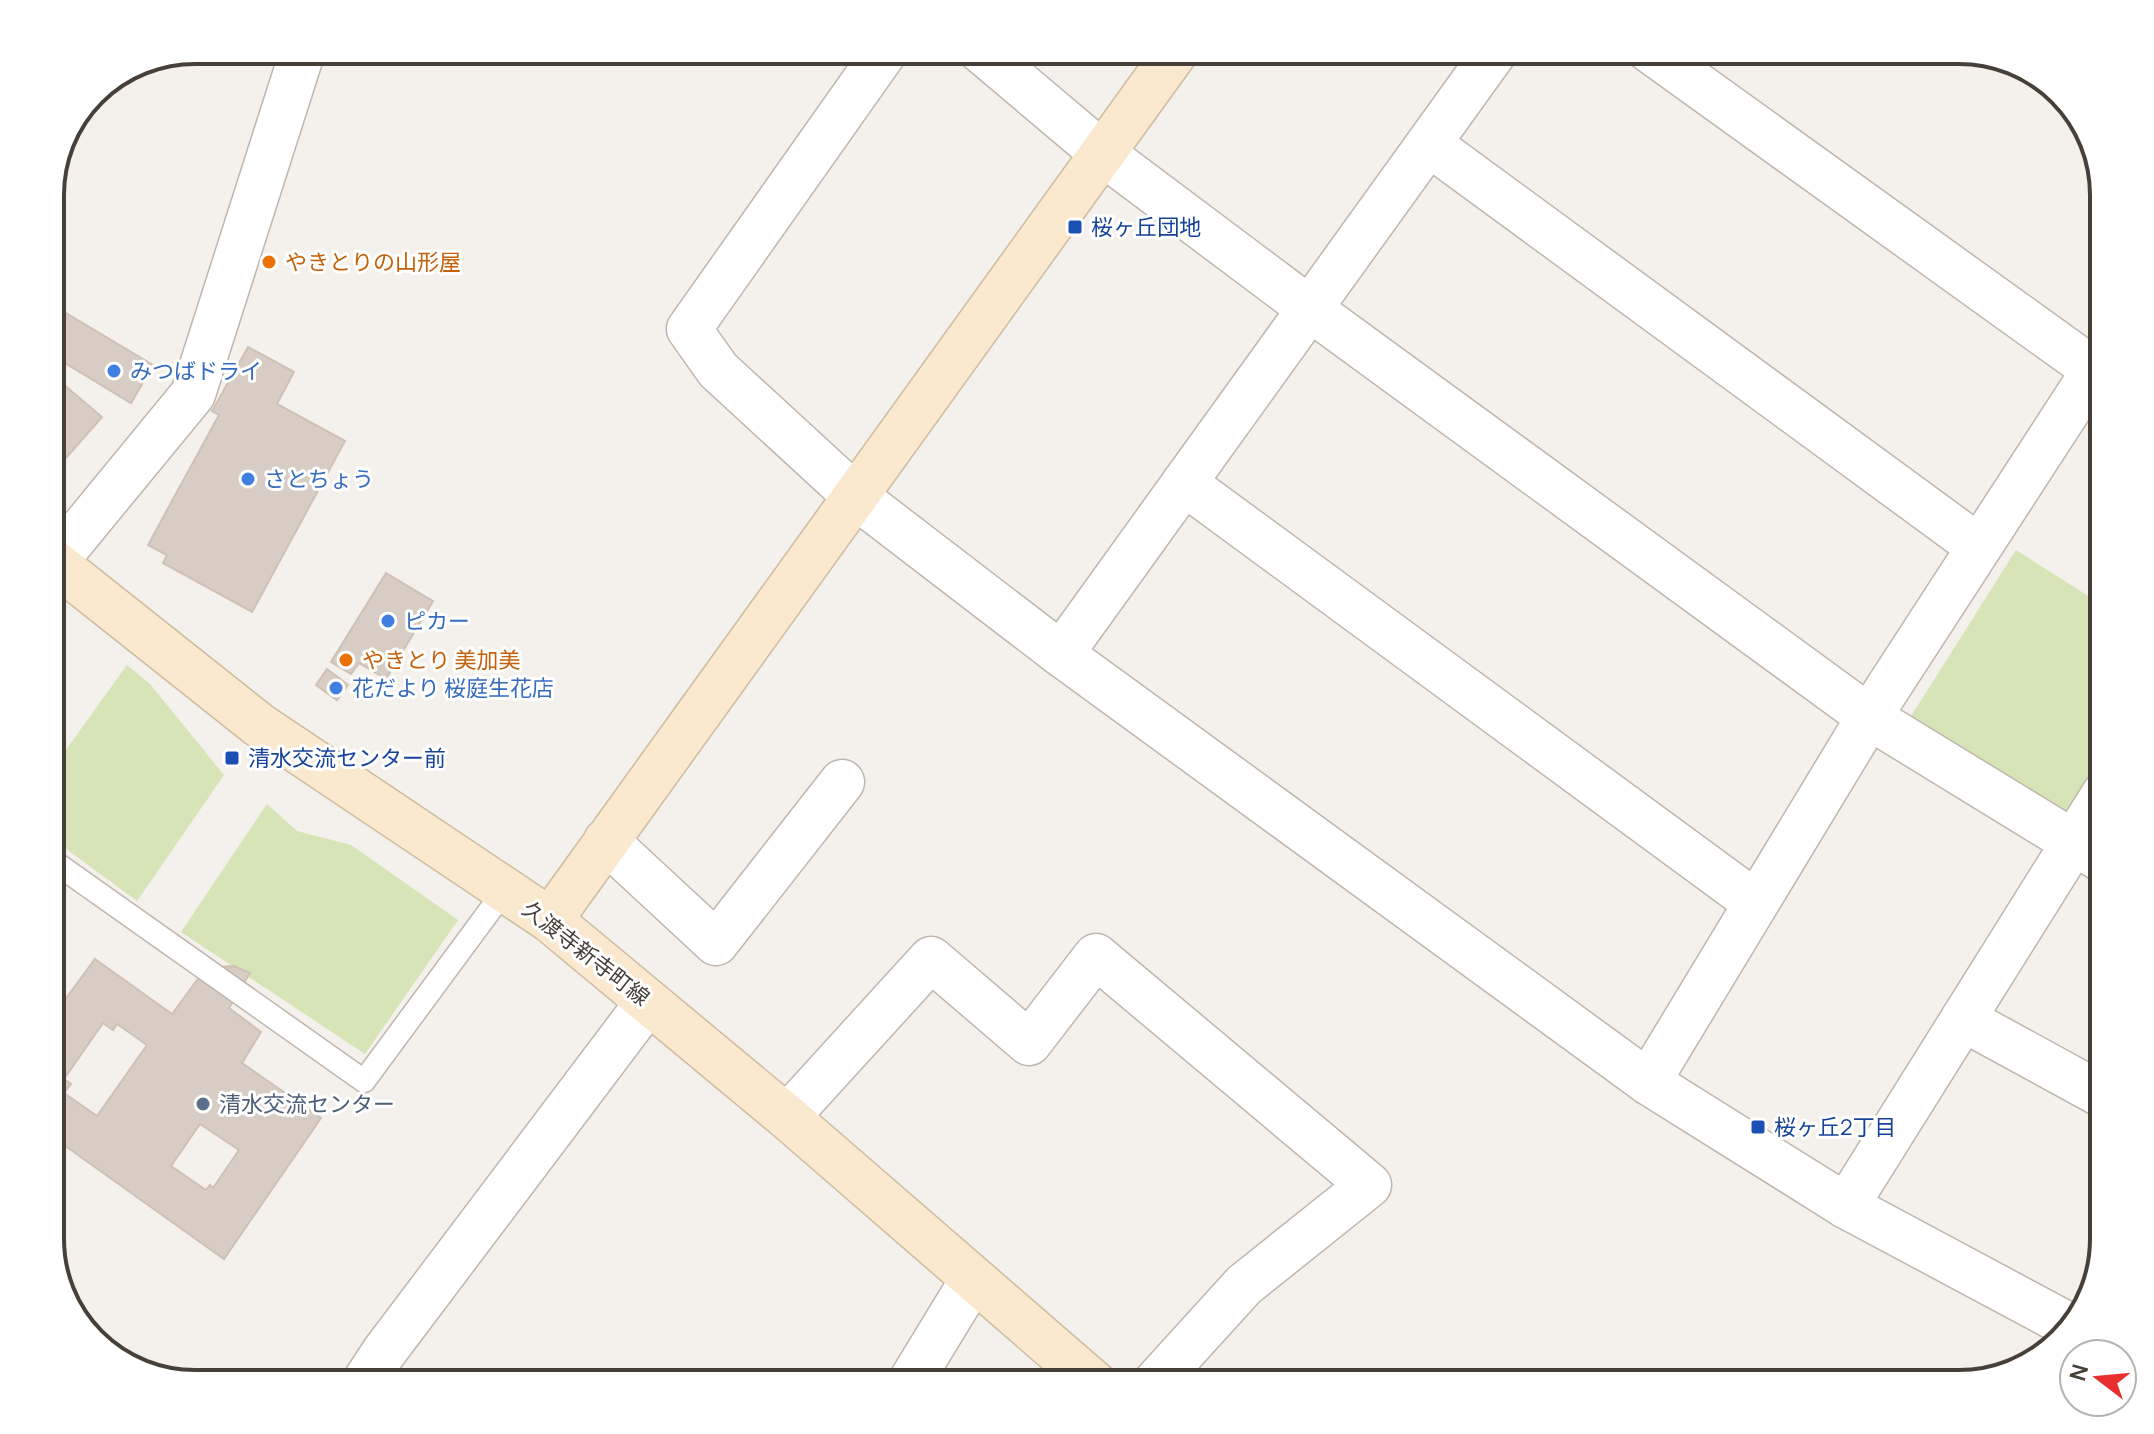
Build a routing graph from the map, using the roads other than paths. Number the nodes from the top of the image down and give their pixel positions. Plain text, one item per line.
1 (299, 64) edge
2 (876, 64) edge
3 (997, 64) edge
4 (1167, 64) edge
5 (1486, 64) edge
6 (1669, 64) edge
7 (1429, 144) junction
8 (1102, 153) junction
9 (1310, 309) junction
10 (2090, 357) edge
11 (2090, 377) edge
12 (1184, 483) junction
13 (855, 496) junction
14 (1979, 547) junction
15 (64, 549) edge
16 (64, 572) edge
17 (1061, 654) junction
18 (1869, 717) junction
19 (842, 782) dead end
20 (606, 841) junction
21 (2088, 852) edge
22 (64, 869) edge
23 (505, 890) junction
24 (1756, 903) junction
25 (550, 920) junction
26 (648, 1002) junction
27 (1963, 1019) junction
28 (1648, 1082) junction
29 (2090, 1088) edge
30 (787, 1117) junction
31 (1846, 1206) junction
32 (973, 1279) junction
33 (2061, 1321) edge
34 (373, 1370) edge
35 (918, 1370) edge
36 (1079, 1370) edge
37 (1167, 1370) edge

1 - 15 street
2 - 13 street
3 - 8 street
4 - 8 main road
5 - 7 street
6 - 10 street
7 - 9 street
7 - 14 street
8 - 9 street
8 - 13 main road
9 - 12 street
9 - 18 street
11 - 14 street
12 - 17 street
12 - 24 street
13 - 17 street
13 - 20 main road
14 - 18 street
16 - 23 main road, 久渡寺新寺町線
17 - 28 street
18 - 21 street
18 - 24 street
19 - 20 street
20 - 25 main road
21 - 27 street
22 - 23 lane
23 - 25 main road, 久渡寺新寺町線
24 - 28 street
25 - 26 main road, 久渡寺新寺町線
26 - 30 main road, 久渡寺新寺町線
26 - 34 street
27 - 29 street
27 - 31 street
28 - 31 street
30 - 32 main road, 久渡寺新寺町線
30 - 37 street
31 - 33 street
32 - 35 street
32 - 36 main road, 久渡寺新寺町線

